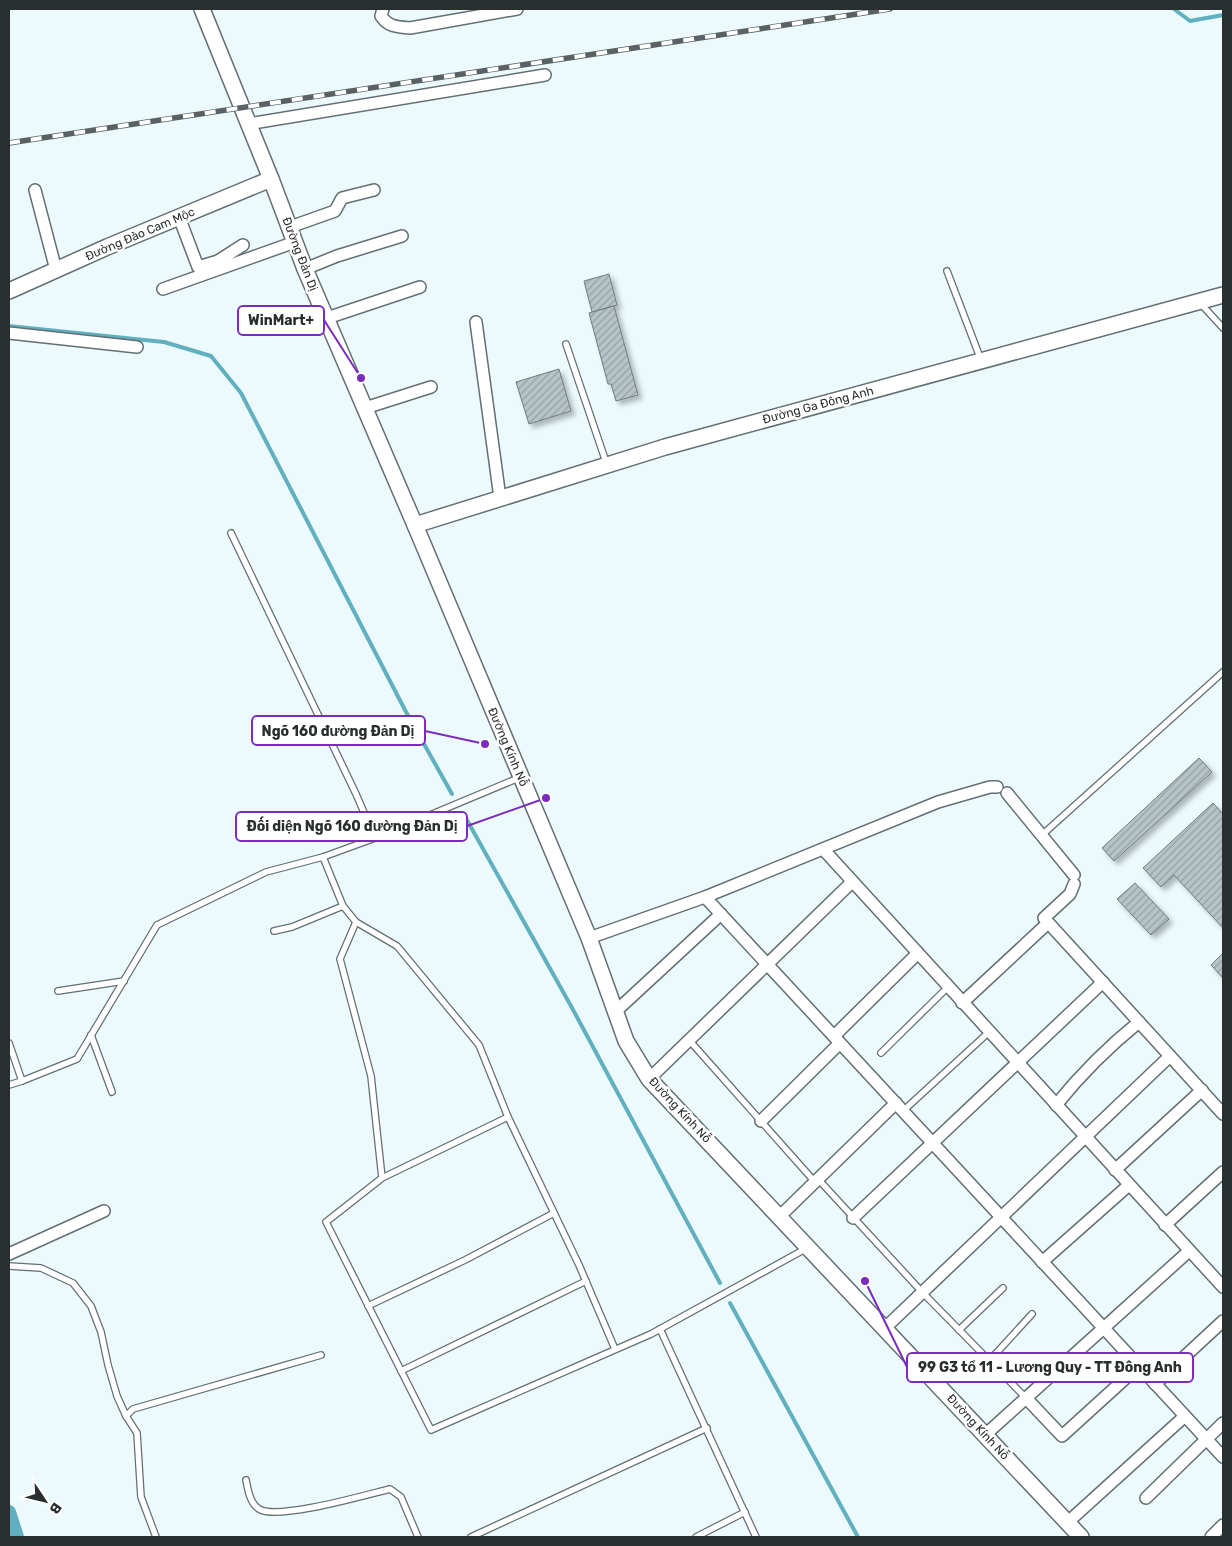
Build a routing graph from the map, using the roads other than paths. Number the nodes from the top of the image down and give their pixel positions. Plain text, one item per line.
1 (202, 9) edge
2 (383, 9) edge
3 (517, 9) edge
4 (545, 75) dead end
5 (248, 124) junction
6 (271, 179) junction
7 (35, 190) dead end
8 (374, 190) dead end
9 (179, 217) junction
10 (290, 227) junction
11 (402, 236) dead end
12 (295, 242) junction
13 (243, 245) dead end
14 (305, 269) junction
15 (56, 270) junction
16 (947, 271) dead end
17 (420, 287) dead end
18 (163, 289) dead end
19 (9, 291) edge
20 (1223, 295) edge
21 (1200, 302) junction
22 (327, 318) junction
23 (476, 322) dead end
24 (1223, 328) edge
25 (9, 333) edge
26 (566, 344) dead end
27 (137, 347) dead end
28 (981, 360) junction
29 (430, 387) dead end
30 (365, 408) junction
31 (607, 465) junction
32 (500, 498) junction
33 (415, 524) junction
34 (231, 534) dead end
35 (1223, 672) edge
36 (521, 777) junction
37 (1042, 835) junction
38 (375, 838) junction
39 (823, 849) junction
40 (323, 857) junction
41 (852, 882) junction
42 (705, 897) junction
43 (343, 906) junction
44 (721, 914) junction
45 (356, 922) junction
46 (1048, 923) junction
47 (274, 931) dead end
48 (589, 938) junction
49 (918, 954) junction
50 (767, 964) junction
51 (124, 981) junction
52 (1103, 982) junction
53 (948, 987) junction
54 (58, 991) dead end
55 (962, 1003) junction
56 (615, 1012) junction
57 (1139, 1022) junction
58 (989, 1032) junction
59 (92, 1035) junction
60 (837, 1039) junction
61 (689, 1040) junction
62 (9, 1044) edge
63 (881, 1054) dead end
64 (1170, 1056) junction
65 (1017, 1062) junction
66 (649, 1079) junction
67 (22, 1081) junction
68 (9, 1085) edge
69 (1202, 1090) junction
70 (112, 1092) dead end
71 (1056, 1105) junction
72 (900, 1107) junction
73 (1223, 1114) edge
74 (508, 1117) junction
75 (761, 1121) junction
76 (1085, 1137) junction
77 (932, 1142) junction
78 (1115, 1170) junction
79 (1223, 1172) edge
80 (382, 1178) junction
81 (817, 1180) junction
82 (1129, 1185) junction
83 (104, 1211) dead end
84 (554, 1213) junction
85 (1001, 1217) junction
86 (778, 1218) junction
87 (853, 1218) junction
88 (1165, 1225) junction
89 (809, 1248) junction
90 (1189, 1251) junction
91 (9, 1254) edge
92 (1042, 1262) junction
93 (9, 1266) edge
94 (1221, 1280) edge
95 (586, 1281) junction
96 (1003, 1288) dead end
97 (922, 1292) junction
98 (368, 1306) junction
99 (1032, 1314) dead end
100 (1223, 1321) edge
101 (885, 1328) junction
102 (1104, 1328) junction
103 (660, 1329) junction
104 (959, 1330) junction
105 (615, 1350) junction
106 (321, 1355) dead end
107 (989, 1361) junction
108 (1139, 1366) junction
109 (401, 1371) junction
110 (1155, 1384) junction
111 (1026, 1398) junction
112 (126, 1416) junction
113 (1185, 1416) junction
114 (1223, 1423) edge
115 (706, 1428) junction
116 (985, 1435) junction
117 (1206, 1438) junction
118 (1223, 1457) edge
119 (246, 1480) dead end
120 (1146, 1498) dead end
121 (745, 1512) junction
122 (1068, 1522) junction
123 (1223, 1525) edge
124 (156, 1537) edge
125 (418, 1537) edge
126 (471, 1537) edge
127 (697, 1537) edge
128 (756, 1537) edge
129 (1080, 1537) edge
130 (1211, 1537) edge

1 - 5 street, Đường Đản Dị
2 - 3 street
4 - 5 street
5 - 6 street, Đường Đản Dị
6 - 9 street, Đường Đào Cam Mộc
6 - 10 street, Đường Đản Dị
7 - 15 street
8 - 10 street
9 - 13 street
9 - 15 street, Đường Đào Cam Mộc
10 - 12 street, Đường Đản Dị
11 - 14 street
12 - 14 street, Đường Đản Dị
12 - 18 street
14 - 22 street, Đường Đản Dị
15 - 19 street, Đường Đào Cam Mộc
16 - 28 lane
17 - 22 street
20 - 21 street, Đường Ga Đông Anh
21 - 24 lane
21 - 28 street, Đường Ga Đông Anh
22 - 30 street, Đường Đản Dị
23 - 32 street
25 - 27 street
26 - 31 lane
28 - 31 street, Đường Ga Đông Anh
29 - 30 street
30 - 33 street, Đường Đản Dị
31 - 32 street, Đường Ga Đông Anh
32 - 33 street, Đường Ga Đông Anh
33 - 36 street, Đường Kính Nỗ
34 - 38 lane
35 - 37 lane
36 - 38 lane
36 - 48 street, Đường Kính Nỗ
37 - 39 street
37 - 46 street
38 - 40 lane
39 - 41 street
39 - 42 street
40 - 43 lane
40 - 51 lane
41 - 49 street
41 - 50 street
42 - 44 street
42 - 48 street
43 - 45 lane
43 - 47 lane
44 - 50 street
44 - 56 street
45 - 74 lane
45 - 80 lane
46 - 52 street
46 - 55 street
48 - 56 street, Đường Kính Nỗ
49 - 53 street
49 - 60 street
50 - 60 street
50 - 61 street
51 - 54 lane
51 - 59 lane
52 - 57 street
52 - 65 street
53 - 55 street
53 - 63 lane
55 - 58 street
56 - 66 street, Đường Kính Nỗ
57 - 64 street
57 - 71 street
58 - 65 street
58 - 72 lane
59 - 67 lane
59 - 70 lane
60 - 72 street
60 - 75 street
61 - 66 street
61 - 75 lane
62 - 67 lane
64 - 69 street
64 - 76 street
65 - 71 street
65 - 77 street
66 - 86 street, Đường Kính Nỗ
67 - 68 lane
69 - 73 street
69 - 78 street
71 - 76 street
72 - 77 street
72 - 81 street
74 - 80 lane
74 - 84 lane
75 - 81 lane
76 - 78 street
76 - 85 street
77 - 85 street
77 - 87 street
78 - 82 street
79 - 88 street
80 - 98 lane
81 - 86 street
81 - 87 lane
82 - 88 street
82 - 92 street
83 - 91 street
84 - 95 lane
84 - 98 lane
85 - 92 street
85 - 97 street
86 - 89 street, Đường Kính Nỗ
87 - 97 lane
88 - 90 street
89 - 101 street, Đường Kính Nỗ
89 - 103 lane
90 - 94 street
90 - 102 street
92 - 102 street
93 - 112 lane
95 - 105 lane
95 - 109 lane
96 - 104 lane
97 - 101 street
97 - 104 lane
98 - 109 lane
99 - 107 lane
100 - 110 street
101 - 116 street, Đường Kính Nỗ
102 - 108 street
102 - 111 street
103 - 105 lane
103 - 115 lane
104 - 107 lane
105 - 109 lane
106 - 112 lane
107 - 111 lane
108 - 110 street
108 - 111 street
110 - 113 street
111 - 116 street
112 - 124 lane
113 - 117 street
113 - 122 street
114 - 117 street
115 - 121 lane
115 - 126 lane
116 - 122 street, Đường Kính Nỗ
117 - 118 street
117 - 120 street
119 - 125 lane
121 - 127 lane
121 - 128 lane
122 - 129 street, Đường Kính Nỗ
123 - 130 street

